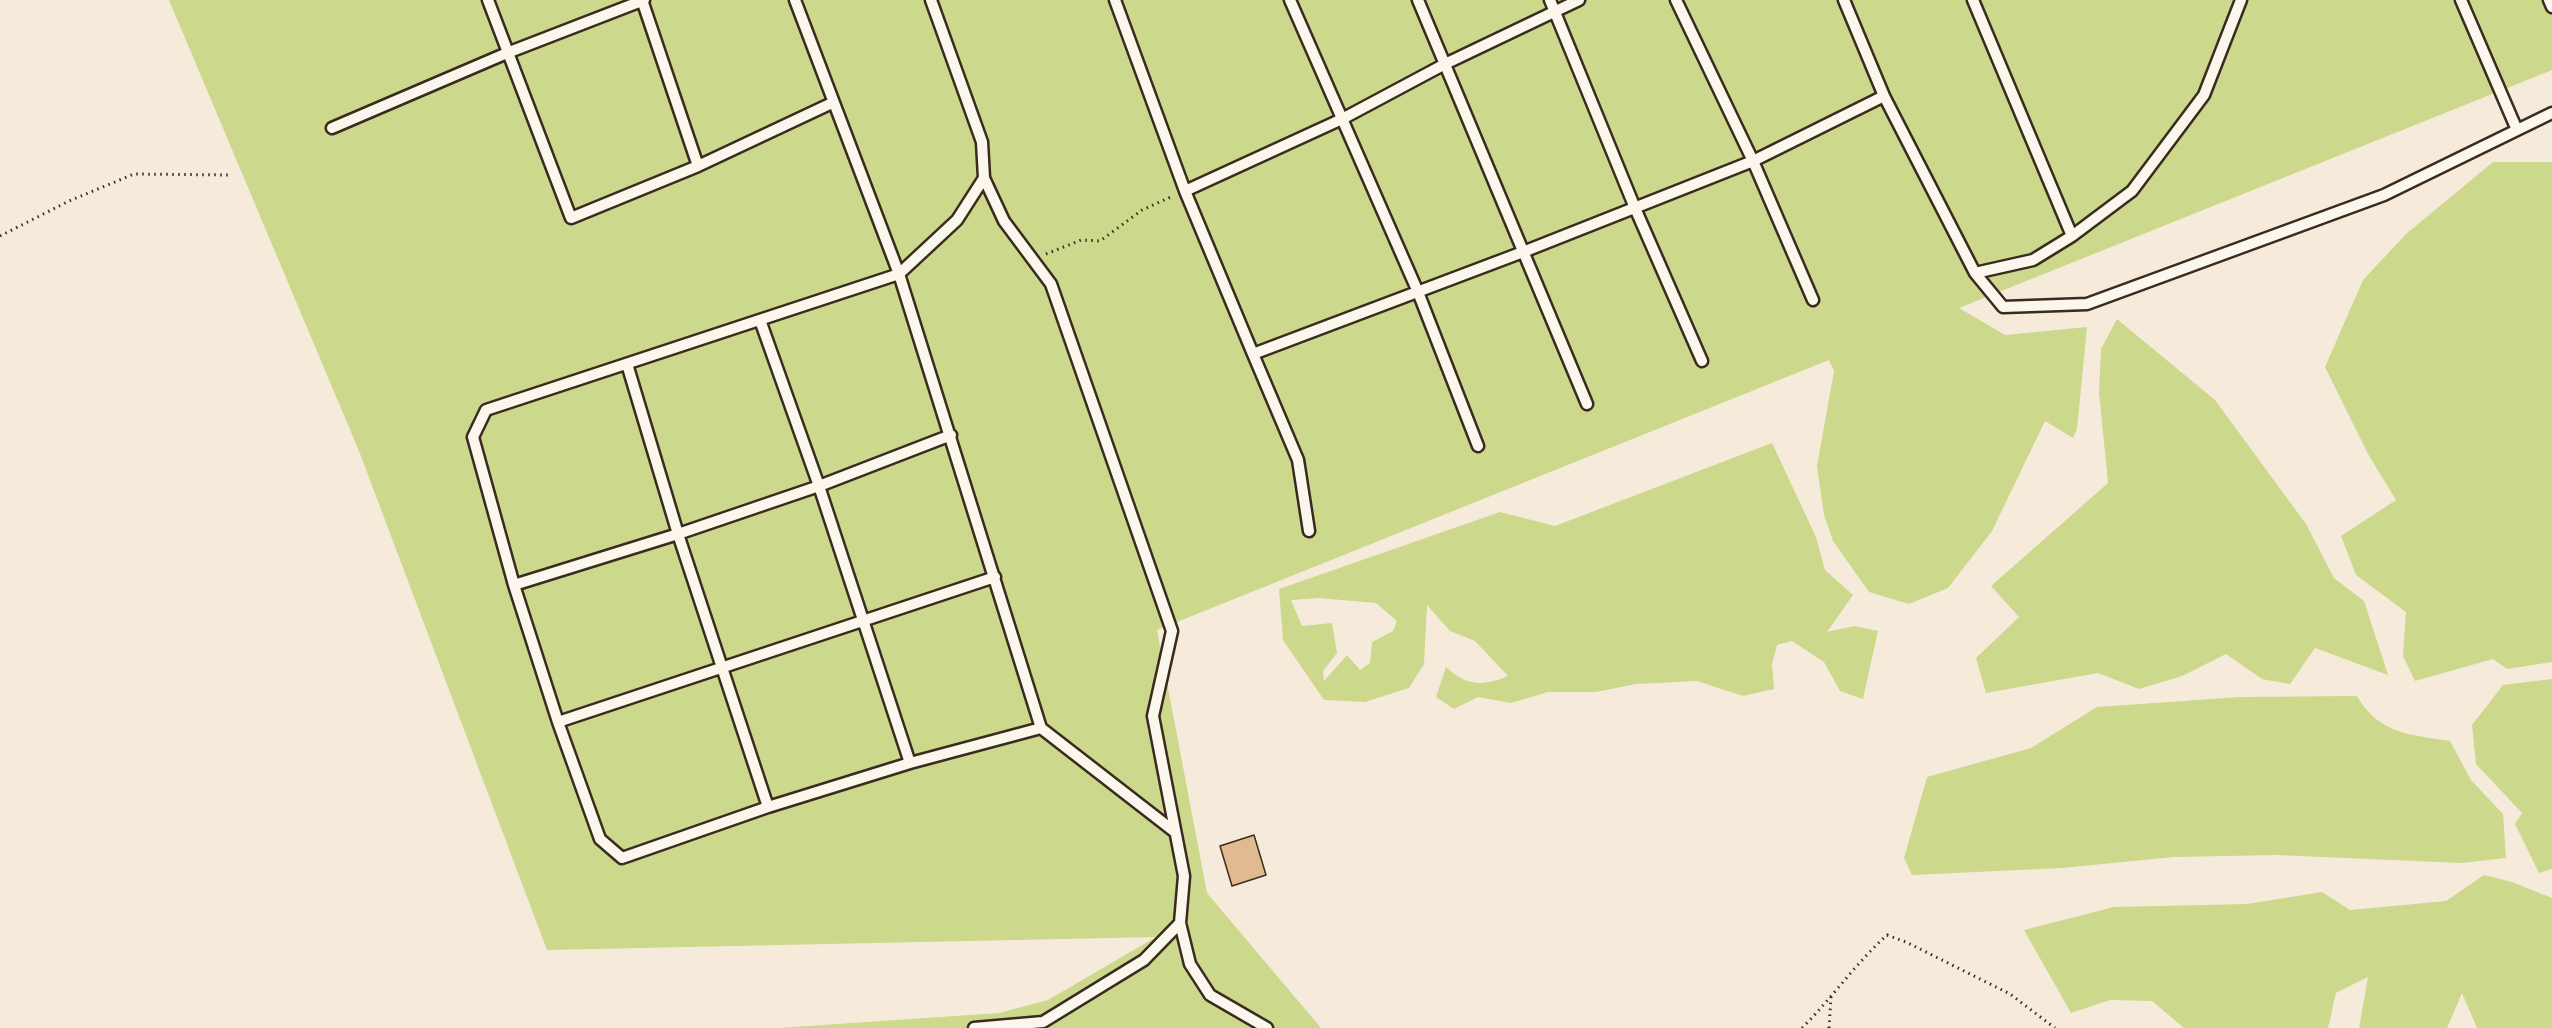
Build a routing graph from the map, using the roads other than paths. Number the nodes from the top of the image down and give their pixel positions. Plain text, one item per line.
1 (488, 0) edge
2 (643, 0) edge
3 (795, 0) edge
4 (931, 0) edge
5 (1115, 0) edge
6 (1290, 0) edge
7 (1418, 0) edge
8 (1579, 0) edge
9 (1676, 0) edge
10 (1844, 0) edge
11 (1973, 0) edge
12 (2241, 0) edge
13 (2461, 0) edge
14 (2549, 0) edge
15 (1552, 5) edge
16 (2552, 7) edge
17 (507, 53) junction
18 (1445, 64) junction
19 (1884, 96) junction
20 (832, 103) junction
21 (2552, 113) edge
22 (1342, 119) junction
23 (332, 128) dead end
24 (2517, 130) junction
25 (1753, 160) junction
26 (698, 166) junction
27 (984, 178) junction
28 (1185, 191) junction
29 (1635, 208) junction
30 (2072, 236) junction
31 (1523, 252) junction
32 (1975, 273) junction
33 (899, 274) junction
34 (1418, 292) junction
35 (1813, 300) dead end
36 (760, 320) junction
37 (1253, 354) junction
38 (1702, 360) dead end
39 (627, 364) junction
40 (1587, 404) dead end
41 (951, 435) junction
42 (1478, 446) dead end
43 (819, 486) junction
44 (1309, 531) dead end
45 (678, 534) junction
46 (995, 576) junction
47 (514, 585) junction
48 (862, 621) junction
49 (723, 667) junction
50 (558, 722) junction
51 (1041, 728) junction
52 (910, 763) junction
53 (768, 807) junction
54 (1175, 832) junction
55 (1180, 923) junction
56 (974, 1028) edge
57 (1267, 1028) edge

1 - 17 lane
2 - 17 lane
2 - 26 lane
3 - 20 lane
4 - 27 lane
5 - 28 lane
6 - 22 lane
7 - 18 lane
8 - 15 lane
9 - 25 lane
10 - 19 lane
11 - 30 lane
12 - 30 lane
13 - 24 lane
14 - 16 lane
15 - 18 lane
15 - 29 lane
17 - 23 lane
17 - 26 lane
18 - 22 lane
18 - 31 lane
19 - 25 lane
19 - 32 lane
20 - 26 lane
20 - 33 lane
21 - 24 lane
22 - 28 lane
22 - 34 lane
24 - 32 lane
25 - 29 lane
25 - 35 lane
27 - 33 lane
27 - 54 lane
28 - 37 lane
29 - 31 lane
29 - 38 lane
30 - 32 lane
31 - 34 lane
31 - 40 lane
33 - 36 lane
33 - 41 lane
34 - 37 lane
34 - 42 lane
36 - 39 lane
36 - 43 lane
37 - 44 lane
39 - 45 lane
39 - 47 lane
41 - 43 lane
41 - 46 lane
43 - 45 lane
43 - 48 lane
45 - 47 lane
45 - 49 lane
46 - 48 lane
46 - 51 lane
47 - 50 lane
48 - 49 lane
48 - 52 lane
49 - 50 lane
49 - 53 lane
50 - 53 lane
51 - 52 lane
51 - 54 lane
52 - 53 lane
54 - 55 lane
55 - 56 lane
55 - 57 lane

